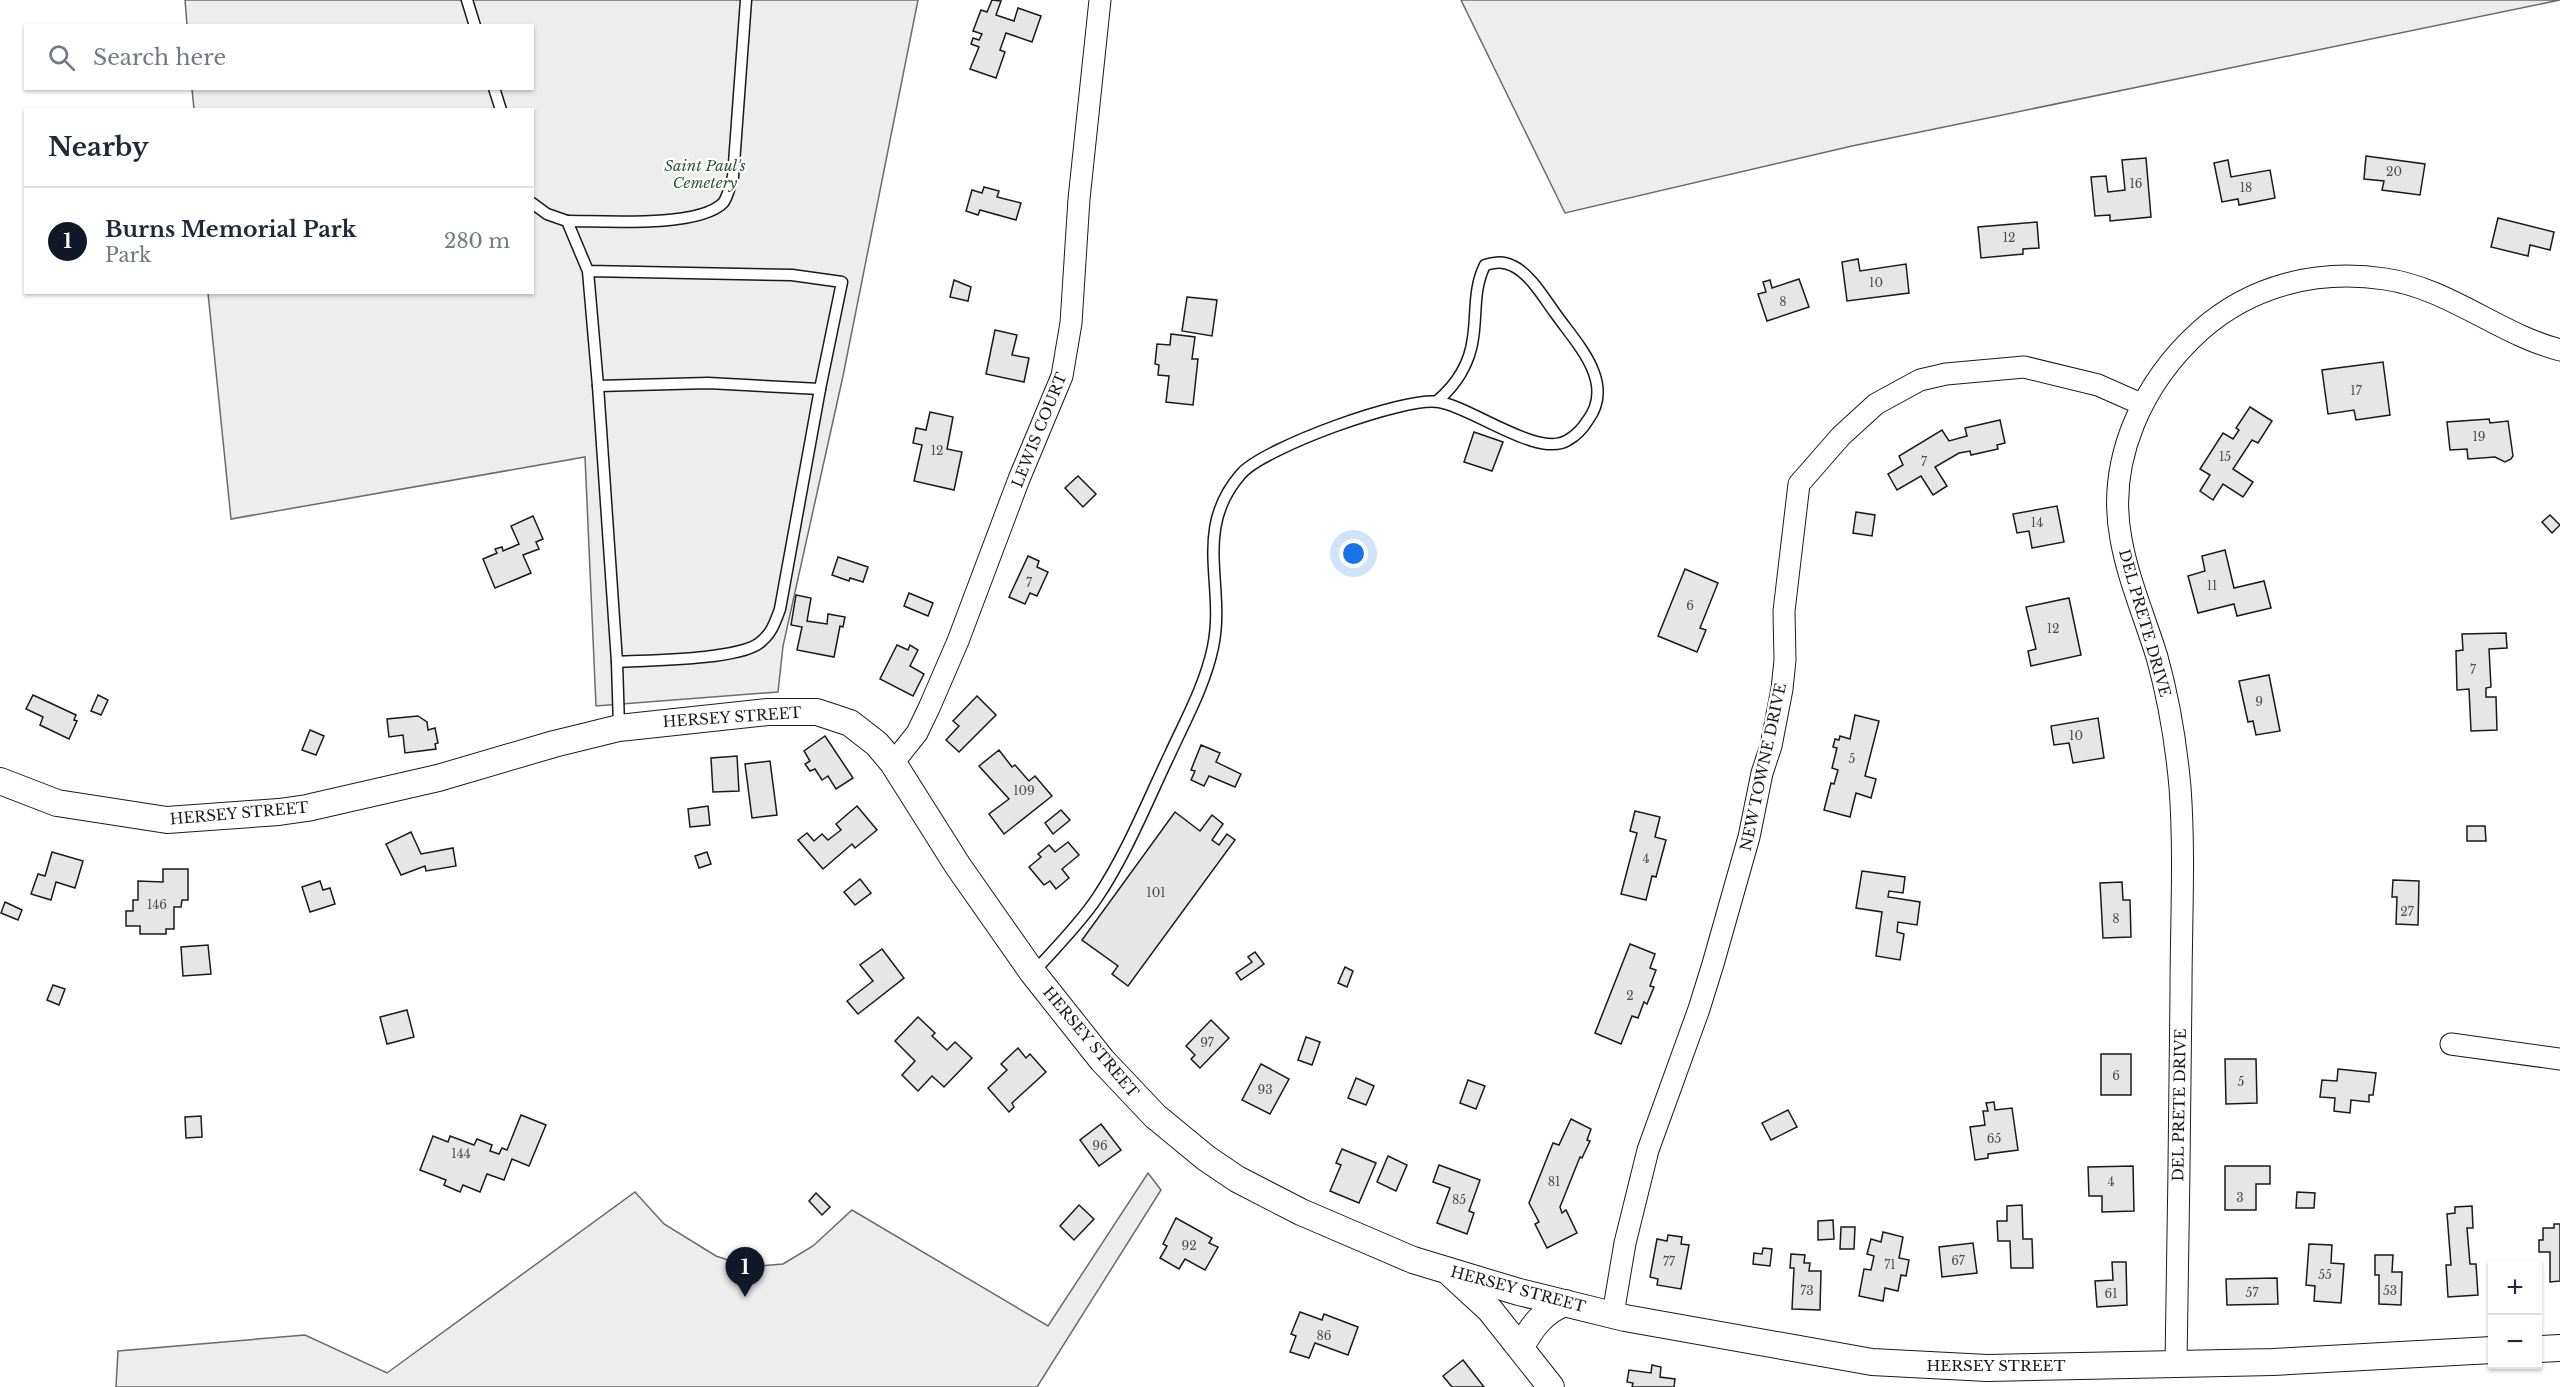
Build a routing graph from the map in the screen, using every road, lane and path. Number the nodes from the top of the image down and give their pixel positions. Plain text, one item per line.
1 (467, 0) edge
2 (746, 0) edge
3 (1100, 0) edge
4 (474, 24) edge
5 (495, 90) edge
6 (500, 108) edge
7 (534, 204) edge
8 (567, 222) junction
9 (588, 271) junction
10 (2560, 350) edge
11 (598, 386) junction
12 (820, 389) junction
13 (1437, 401) junction
14 (2141, 404) junction
15 (617, 662) junction
16 (619, 728) junction
17 (893, 763) junction
18 (0, 781) edge
19 (1033, 973) junction
20 (2451, 1044) dead end
21 (2560, 1059) edge
22 (1447, 1271) junction
23 (1565, 1303) junction
24 (1613, 1314) junction
25 (1521, 1347) junction
26 (2560, 1348) edge
27 (2542, 1349) edge
28 (2488, 1350) edge
29 (2176, 1364) junction
30 (1551, 1387) edge

1 - 4 lane
2 - 8 lane
3 - 17 street, LEWIS COURT
5 - 6 lane
7 - 8 lane
8 - 9 lane
9 - 11 lane
9 - 12 lane
10 - 14 street, DEL PRETE DRIVE
11 - 12 lane
11 - 15 lane
12 - 15 lane
13 - 13 lane
13 - 19 lane
14 - 24 street, NEW TOWNE DRIVE
14 - 29 street, DEL PRETE DRIVE
15 - 16 lane
16 - 17 street, HERSEY STREET
16 - 18 street, HERSEY STREET
17 - 19 street, HERSEY STREET
19 - 22 street, HERSEY STREET
20 - 21 street
22 - 23 street, HERSEY STREET
22 - 25 street
23 - 24 street, HERSEY STREET
23 - 25 street
24 - 29 street, HERSEY STREET
25 - 30 street
26 - 27 street
28 - 29 street, HERSEY STREET

